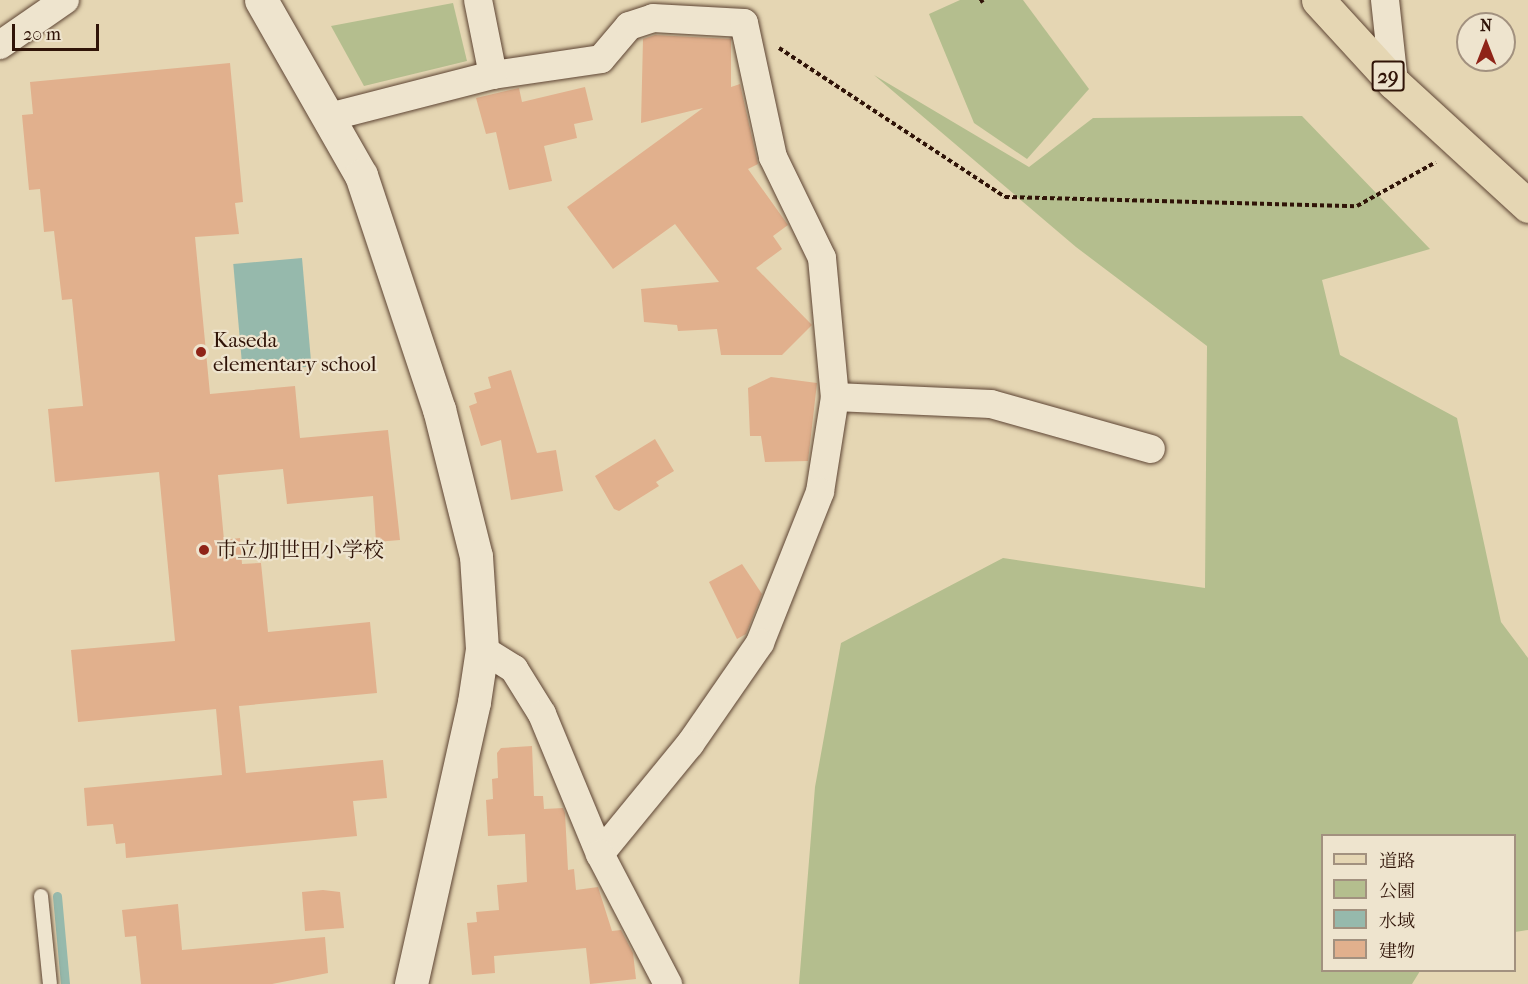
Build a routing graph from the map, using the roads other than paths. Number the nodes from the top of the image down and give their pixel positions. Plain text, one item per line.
1 (65, 0) edge
2 (261, 0) edge
3 (478, 0) edge
4 (1318, 0) edge
5 (1385, 0) edge
6 (651, 9) edge
7 (0, 45) edge
8 (493, 75) junction
9 (1394, 83) junction
10 (329, 117) junction
11 (1528, 206) edge
12 (835, 397) junction
13 (1151, 449) dead end
14 (482, 649) junction
15 (600, 854) junction
16 (41, 896) dead end
17 (50, 984) edge
18 (411, 984) edge
19 (668, 984) edge

1 - 7 street
2 - 10 street
3 - 8 street
4 - 9 main road, 29
5 - 9 street
6 - 8 street
6 - 12 street
8 - 10 street
9 - 11 main road, 29
10 - 14 street
12 - 13 street
12 - 15 street
14 - 15 street
14 - 18 street
15 - 19 street
16 - 17 lane

